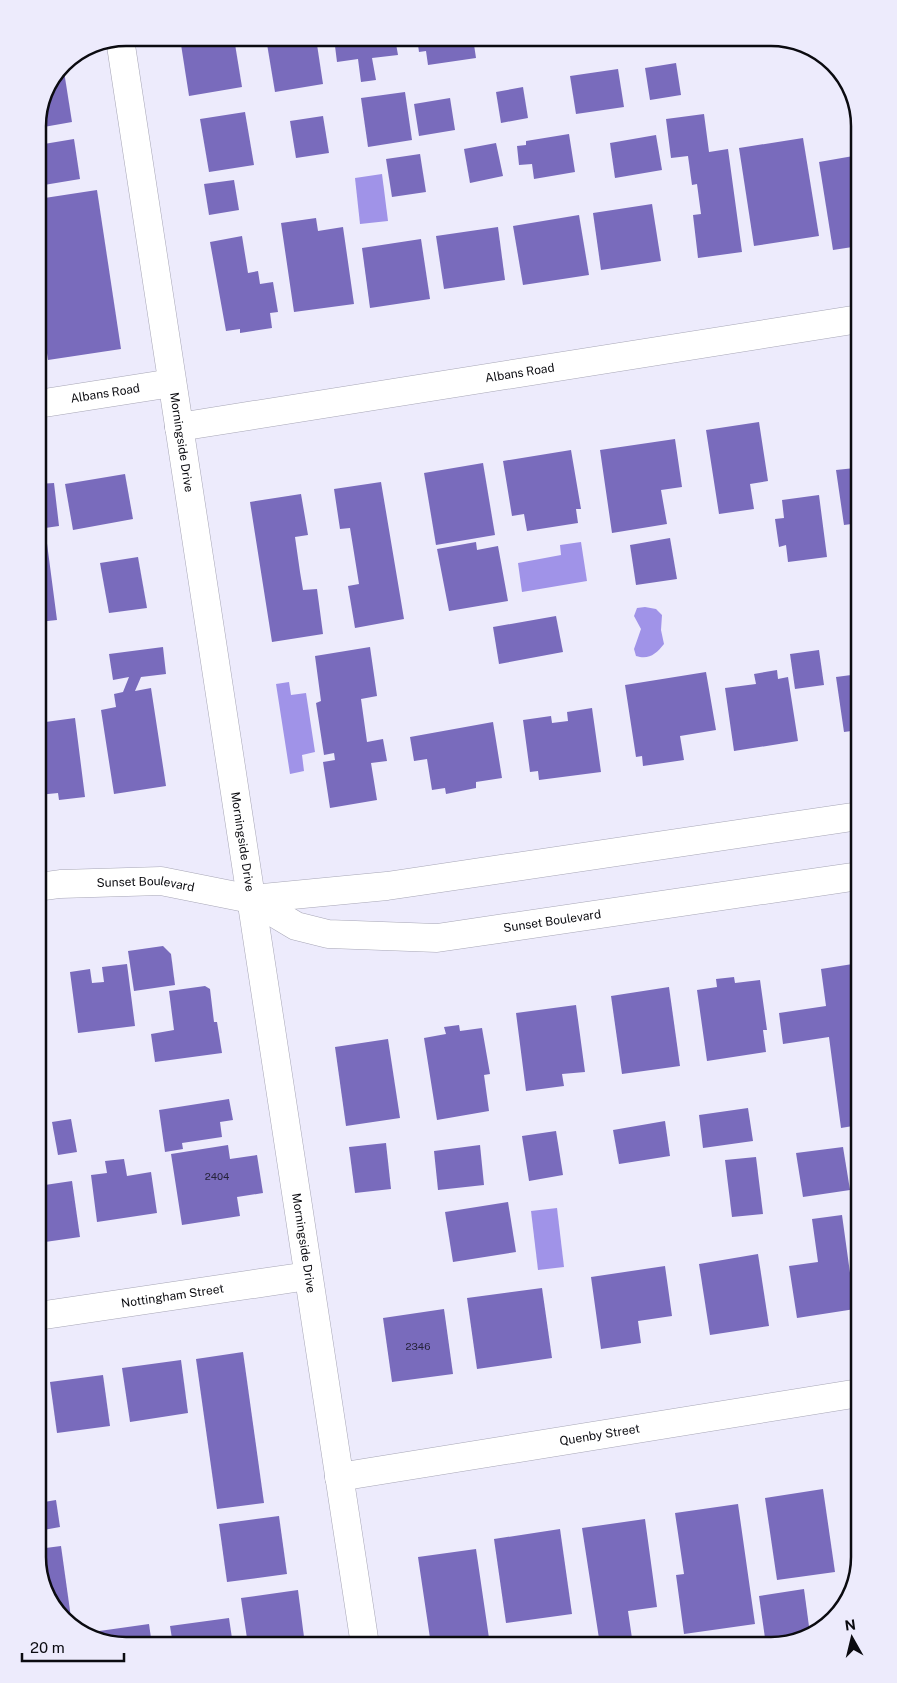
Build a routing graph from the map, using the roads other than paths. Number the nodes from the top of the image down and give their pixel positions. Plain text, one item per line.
1 (121, 47) edge
2 (851, 320) edge
3 (172, 383) junction
4 (46, 403) edge
5 (179, 426) junction
6 (851, 817) edge
7 (851, 877) edge
8 (46, 886) edge
9 (251, 899) junction
10 (308, 1276) junction
11 (46, 1315) edge
12 (851, 1394) edge
13 (339, 1477) junction
14 (364, 1637) edge

1 - 3 street, Morningside Drive
2 - 5 street, Albans Road
3 - 4 street, Albans Road
3 - 5 street, Morningside Drive
5 - 9 street, Morningside Drive
6 - 9 street, Sunset Boulevard
7 - 9 street, Sunset Boulevard
8 - 9 street, Sunset Boulevard
9 - 10 street, Morningside Drive
10 - 11 street, Nottingham Street
10 - 13 street, Morningside Drive
12 - 13 street, Quenby Street
13 - 14 street, Morningside Drive

